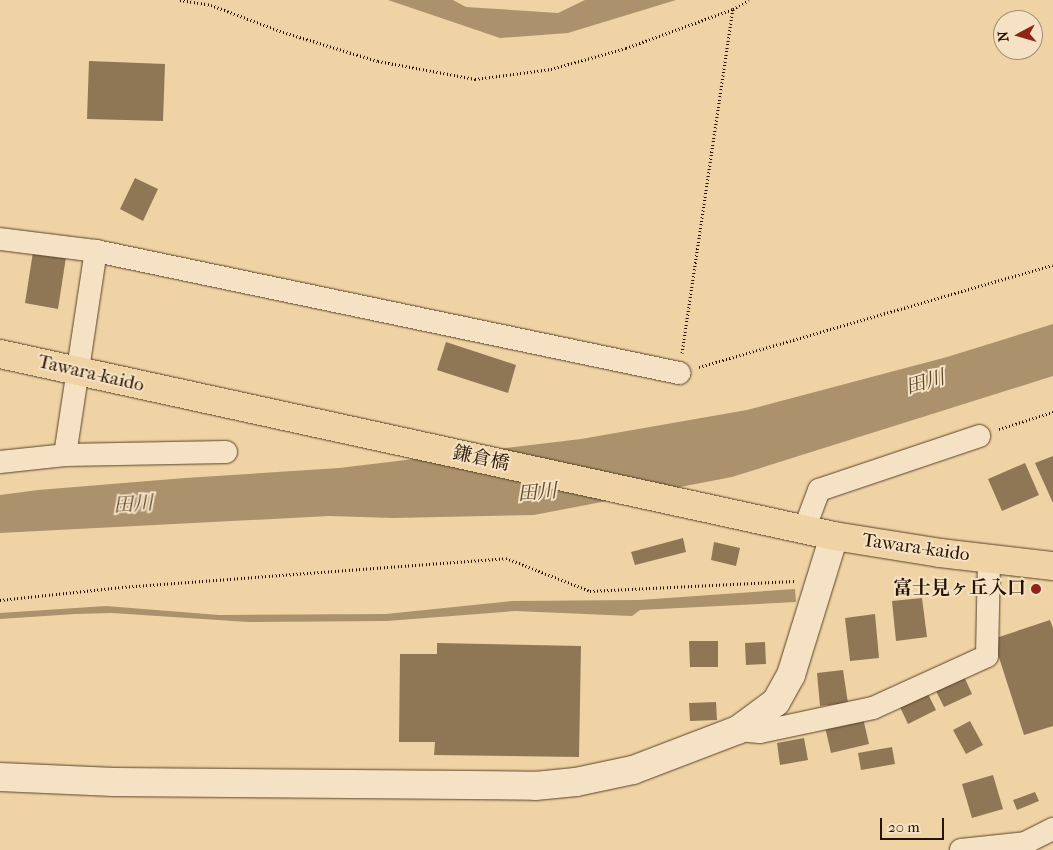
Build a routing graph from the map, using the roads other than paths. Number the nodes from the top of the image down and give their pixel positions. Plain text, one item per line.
1 (0, 238) edge
2 (96, 251) junction
3 (0, 354) edge
4 (79, 371) junction
5 (679, 373) road end
6 (181, 394) joint
7 (979, 436) road end
8 (226, 452) dead end
9 (65, 455) junction
10 (0, 462) edge
11 (792, 527) junction
12 (834, 536) junction
13 (989, 559) junction
14 (1053, 566) edge
15 (738, 730) junction
16 (0, 777) edge
17 (1053, 829) edge
18 (961, 850) edge

1 - 2 street
2 - 4 street
2 - 5 street
3 - 4 main road, Tawara-kaido
4 - 6 main road, Tawara-kaido
4 - 9 street
6 - 11 main road, 鎌倉橋
7 - 11 street
8 - 9 street
9 - 10 street
11 - 12 main road, Tawara-kaido
12 - 13 main road, Tawara-kaido
12 - 15 street
13 - 14 main road, Tawara-kaido
13 - 15 street
15 - 16 street
17 - 18 street

